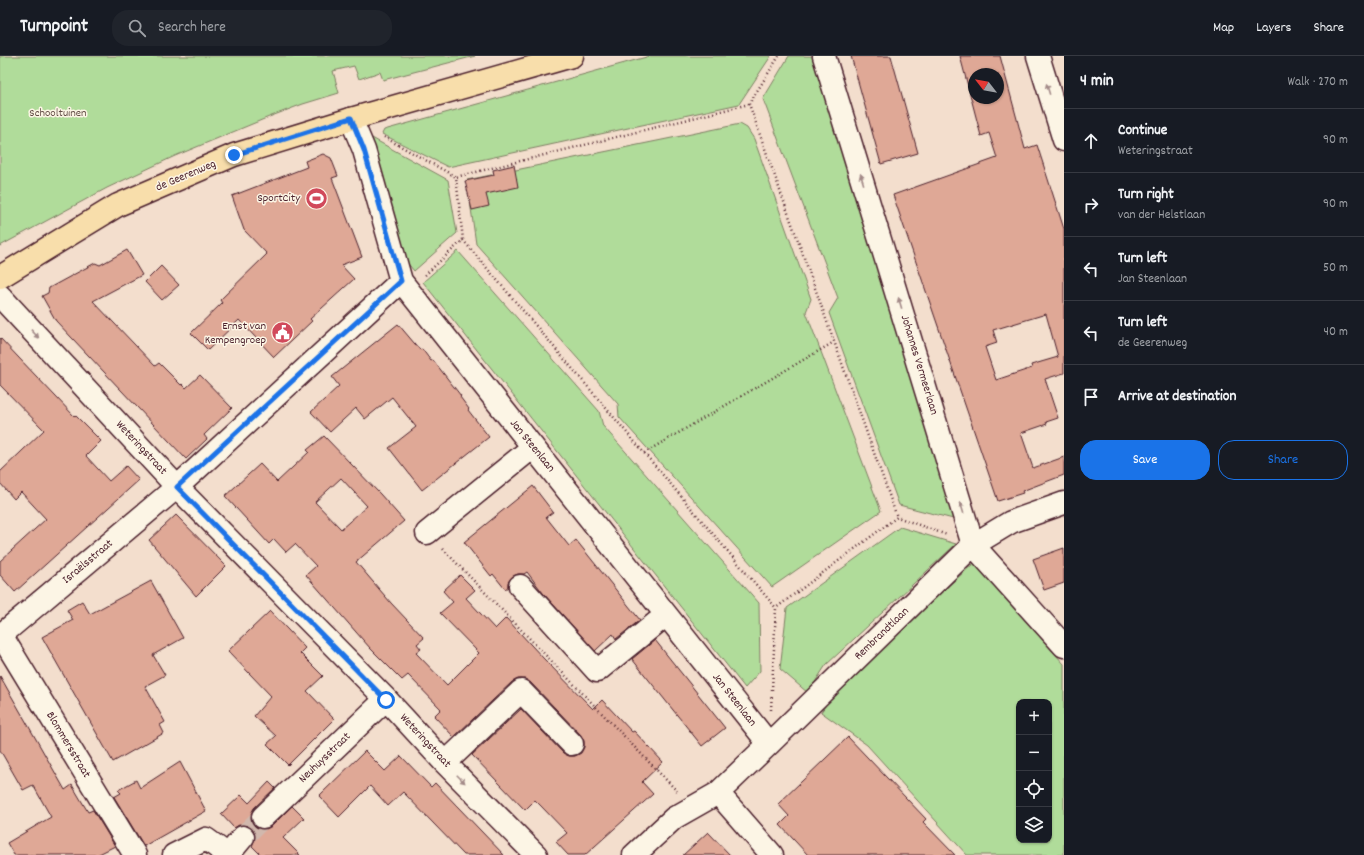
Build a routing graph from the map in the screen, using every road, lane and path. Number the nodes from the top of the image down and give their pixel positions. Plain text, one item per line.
1 (572, 56) edge
2 (779, 56) edge
3 (824, 56) edge
4 (1038, 56) edge
5 (749, 104) junction
6 (351, 118) junction
7 (384, 137) dead end
8 (1064, 140) edge
9 (456, 177) junction
10 (463, 240) junction
11 (0, 277) edge
12 (404, 286) junction
13 (0, 296) edge
14 (834, 342) junction
15 (533, 446) junction
16 (644, 453) junction
17 (177, 487) junction
18 (1064, 503) edge
19 (897, 516) junction
20 (427, 533) joint
21 (974, 545) junction
22 (520, 586) dead end
23 (776, 608) junction
24 (666, 615) junction
25 (1, 636) edge
26 (1064, 646) edge
27 (386, 700) junction
28 (572, 744) dead end
29 (770, 744) junction
30 (445, 763) junction
31 (718, 793) junction
32 (693, 807) junction
33 (263, 817) tunnel mouth
34 (243, 837) tunnel mouth
35 (136, 855) edge
36 (174, 855) edge
37 (228, 855) edge
38 (536, 855) edge
39 (634, 855) edge
40 (772, 855) edge

1 - 6 main road, de Geerenweg
2 - 5 path
21 -> 3 street, Johannes Vermeerlaan
8 -> 4 street
5 - 9 path
5 - 14 path
6 - 11 main road, de Geerenweg
6 - 12 street, Jan Steenlaan
7 - 9 path
9 - 10 path
10 - 12 path
10 - 16 path
12 - 15 street, Jan Steenlaan
12 - 17 street, Israëlsstraat
13 -> 17 street, Weteringstraat
14 - 16 path
14 - 19 path
15 - 20 street
15 - 24 street, Jan Steenlaan
16 - 23 path
17 - 25 street, Israëlsstraat
17 - 27 street, Weteringstraat
18 - 21 street, Rembrandtlaan
19 - 21 path
19 - 23 path
20 - 32 path
21 - 26 street, Johannes Vermeerlaan
21 - 29 street, Rembrandtlaan
22 - 24 street
23 - 29 path
24 - 29 street, Jan Steenlaan
25 - 35 street, Blommersstraat
27 - 30 street, Weteringstraat
27 - 33 street, Neuhuysstraat
28 - 30 street
29 - 31 street, Rembrandtlaan
30 -> 38 street, Weteringstraat
31 - 32 street, Rembrandtlaan
31 - 40 street
32 - 39 street, Rembrandtlaan
34 - 37 street
36 - 37 street

